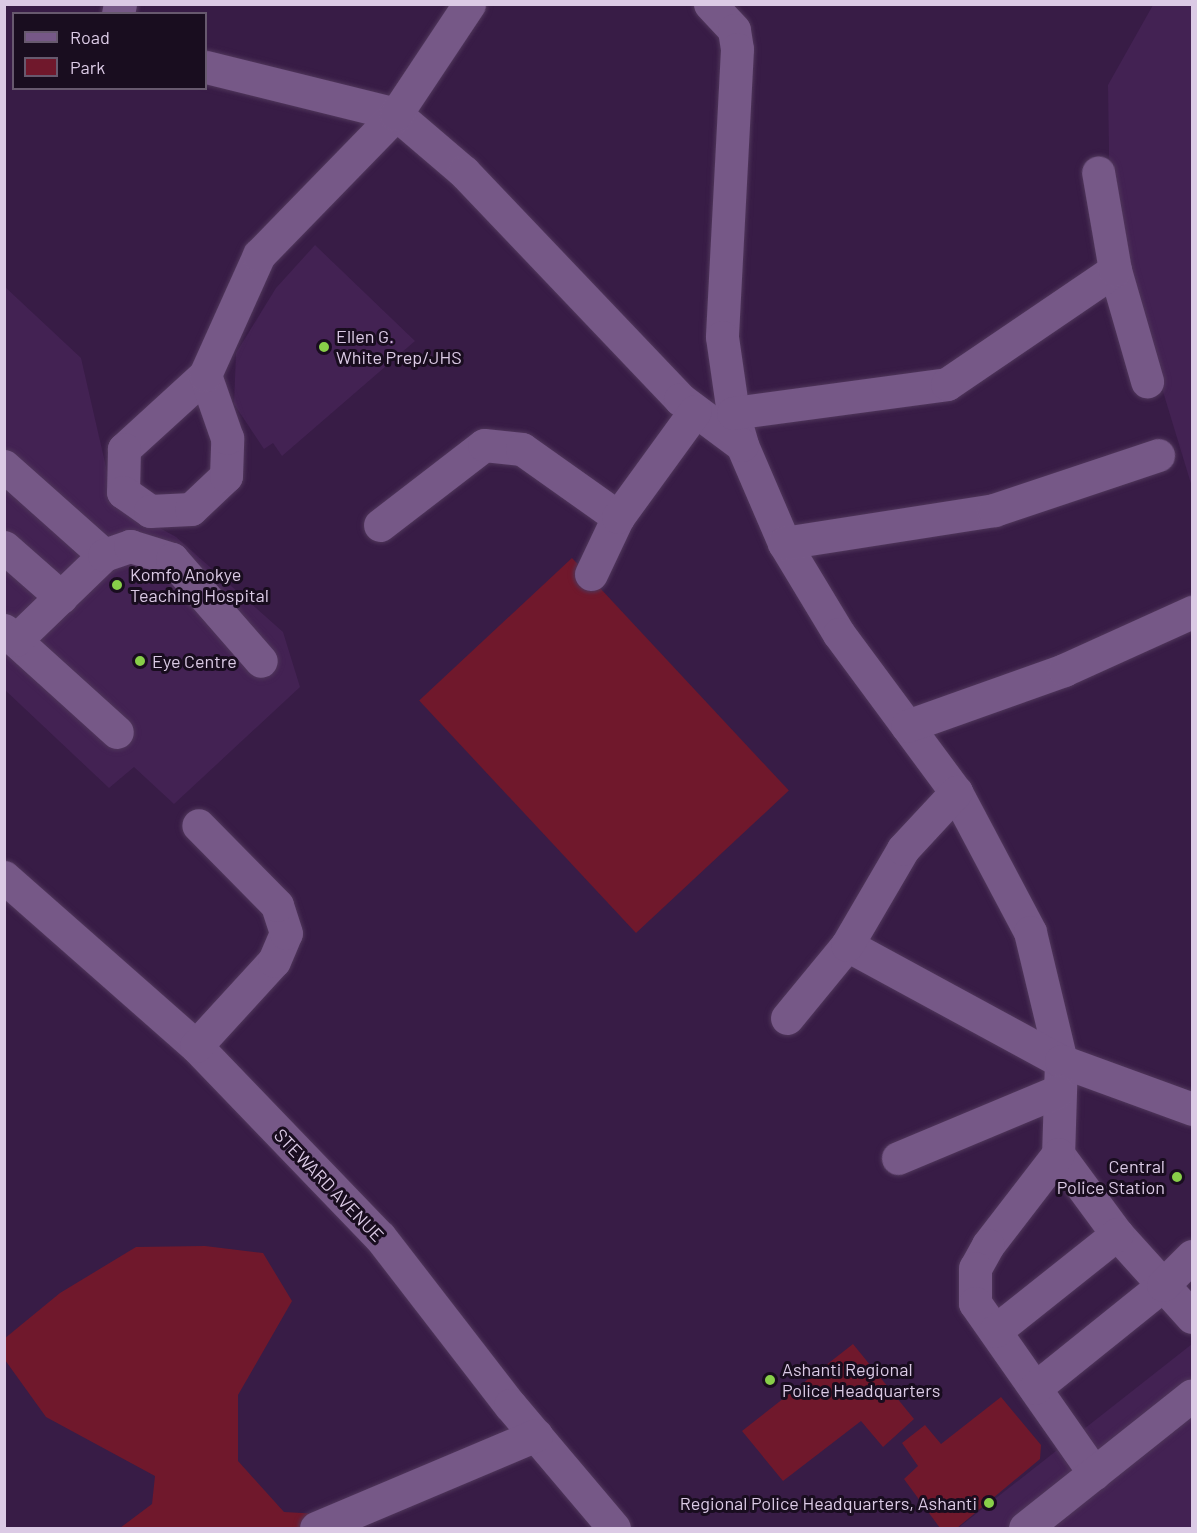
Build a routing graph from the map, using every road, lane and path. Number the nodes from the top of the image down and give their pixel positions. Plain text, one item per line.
1 (469, 4) edge
2 (710, 4) edge
3 (207, 67) edge
4 (396, 114) junction
5 (1098, 172) dead end
6 (1115, 270) junction
7 (205, 375) dead end
8 (1147, 381) dead end
9 (695, 411) junction
10 (733, 413) junction
11 (742, 445) junction
12 (1158, 455) dead end
13 (4, 466) edge
14 (618, 517) junction
15 (380, 525) dead end
16 (784, 543) junction
17 (4, 548) edge
18 (104, 555) junction
19 (591, 574) dead end
20 (61, 597) junction
21 (1192, 612) edge
22 (10, 635) edge
23 (261, 661) dead end
24 (907, 726) junction
25 (117, 732) dead end
26 (956, 792) junction
27 (198, 825) dead end
28 (4, 877) edge
29 (847, 945) junction
30 (787, 1018) dead end
31 (196, 1046) junction
32 (1059, 1076) junction
33 (1192, 1109) edge
34 (1058, 1154) junction
35 (898, 1158) dead end
36 (1117, 1234) junction
37 (1192, 1256) edge
38 (1164, 1285) junction
39 (1192, 1317) edge
40 (995, 1331) junction
41 (1035, 1388) junction
42 (1192, 1395) edge
43 (536, 1435) junction
44 (1094, 1473) junction
45 (1034, 1526) edge
46 (316, 1528) edge
47 (614, 1528) edge

1 - 4 street
2 - 10 street
3 - 4 street
4 - 7 street
4 - 9 street
5 - 6 street
6 - 8 street
6 - 10 street
9 - 11 street
9 - 14 street
10 - 11 street
11 - 16 street
12 - 16 street
13 - 18 street
14 - 15 street
14 - 19 street
16 - 24 street
17 - 20 street
18 - 20 street
18 - 23 street
20 - 22 street
21 - 24 street
22 - 25 street
24 - 26 street
26 - 29 street
26 - 32 street
27 - 31 street
28 - 31 street, STEWARD AVENUE
29 - 30 street
29 - 32 street
31 - 43 street, STEWARD AVENUE
32 - 33 street
32 - 34 street
32 - 35 street
34 - 36 street
34 - 40 street
36 - 38 street
36 - 40 street
37 - 38 street
38 - 39 street
38 - 41 street
40 - 41 street
41 - 44 street
42 - 44 street
43 - 46 street
43 - 47 street, STEWARD AVENUE
44 - 45 street

